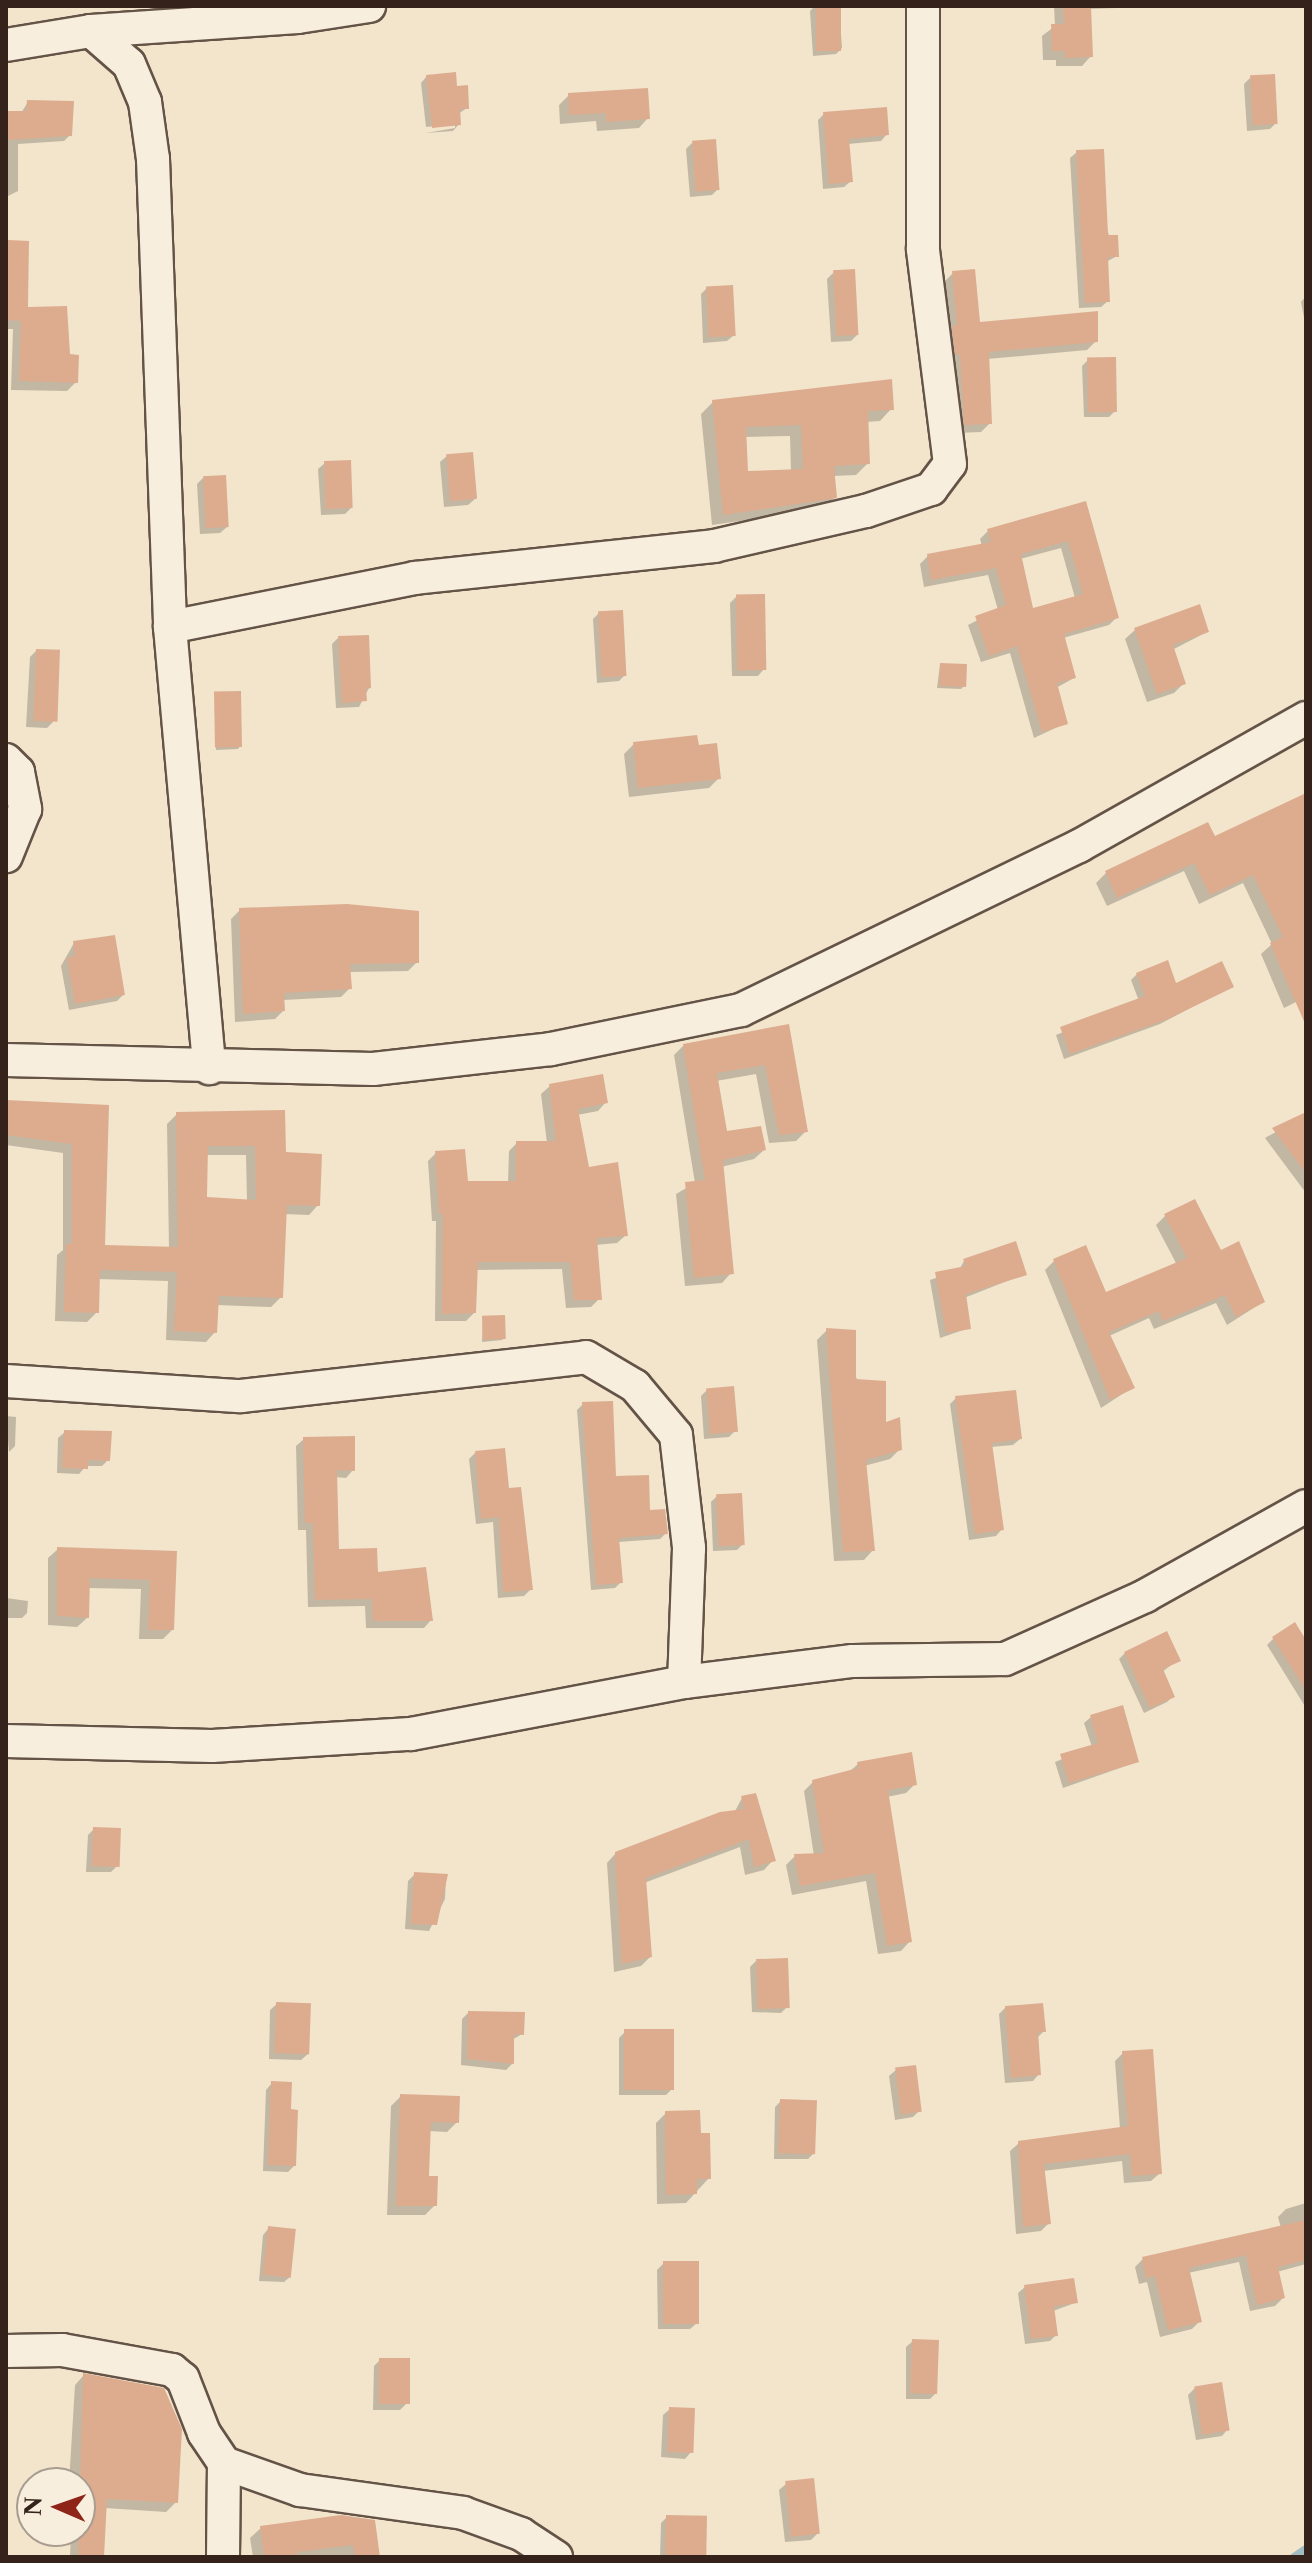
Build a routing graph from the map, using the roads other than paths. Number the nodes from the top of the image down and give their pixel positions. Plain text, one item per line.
1 (369, 6) edge
2 (923, 6) edge
3 (297, 12) edge
4 (91, 31) junction
5 (6, 45) edge
6 (170, 627) junction
7 (1306, 718) edge
8 (6, 760) edge
9 (6, 856) edge
10 (6, 1060) edge
11 (209, 1068) junction
12 (6, 1381) edge
13 (1306, 1506) edge
14 (684, 1682) junction
15 (6, 1741) edge
16 (6, 2351) edge
17 (224, 2463) junction
18 (223, 2557) edge
19 (556, 2557) edge

1 - 3 street
2 - 6 street
3 - 4 street
4 - 5 street
4 - 6 street
6 - 11 street
7 - 11 street
8 - 9 street
10 - 11 street
12 - 14 street
13 - 14 street
14 - 15 street
16 - 17 street
17 - 18 street
17 - 19 street

